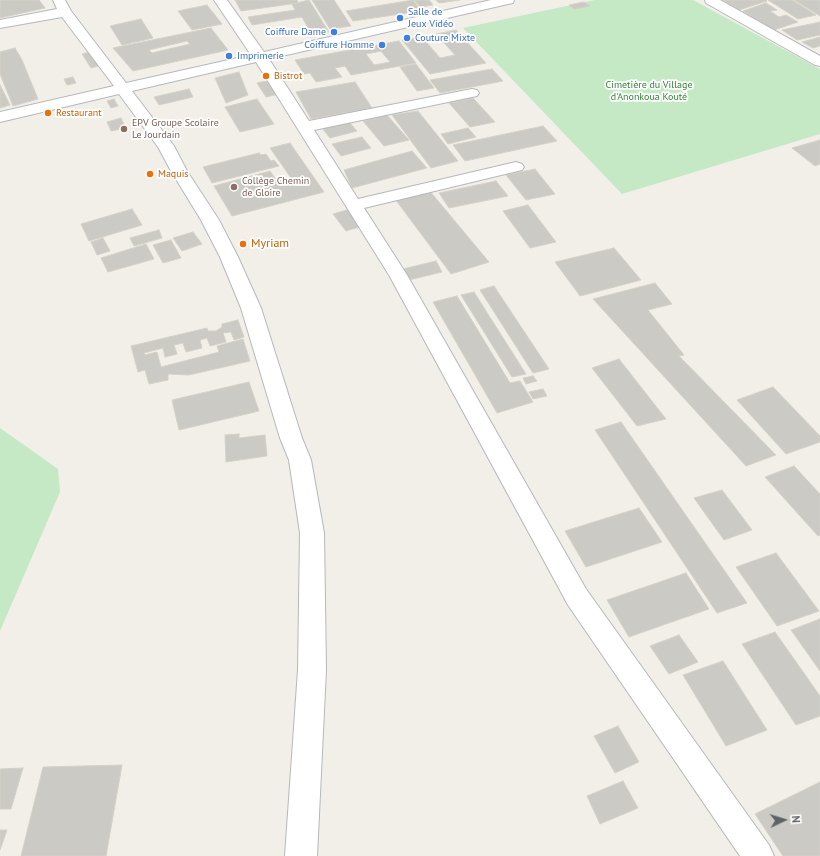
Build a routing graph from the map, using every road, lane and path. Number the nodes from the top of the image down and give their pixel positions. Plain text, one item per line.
1 (220, 0) edge
2 (508, 0) edge
3 (711, 0) edge
4 (62, 6) edge
5 (0, 24) edge
6 (260, 57) junction
7 (819, 60) edge
8 (123, 89) junction
9 (472, 93) dead end
10 (0, 117) edge
11 (304, 127) junction
12 (516, 168) dead end
13 (353, 205) junction
14 (301, 856) edge
15 (758, 856) edge

1 - 6 street
2 - 6 street
3 - 7 street
4 - 5 street
4 - 8 street
6 - 8 street
6 - 11 street
8 - 10 street
8 - 14 street
9 - 11 street
11 - 13 street
12 - 13 street
13 - 15 street

